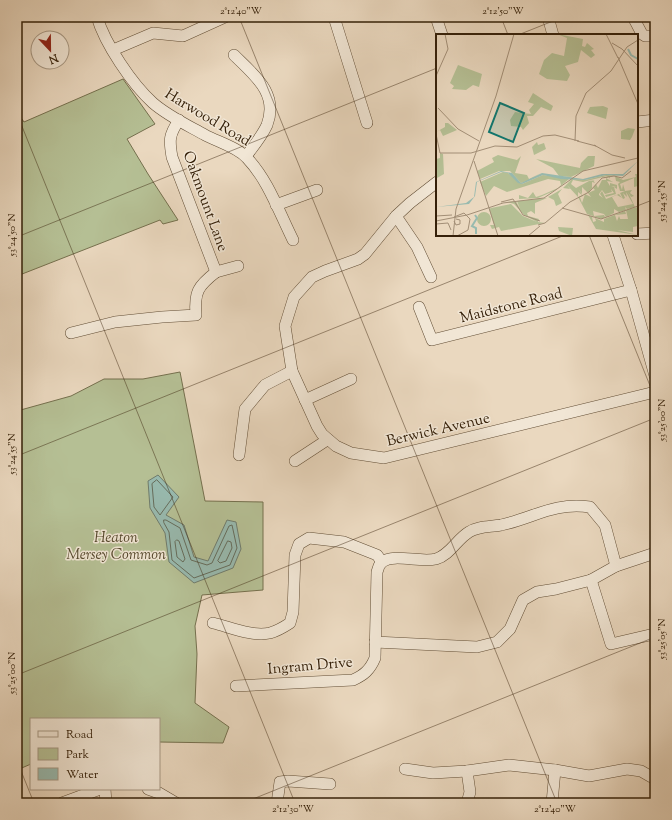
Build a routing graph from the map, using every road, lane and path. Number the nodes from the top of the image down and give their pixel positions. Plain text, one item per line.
1 (97, 17) edge
2 (225, 17) edge
3 (334, 17) edge
4 (436, 17) edge
5 (548, 17) edge
6 (633, 17) edge
7 (442, 34) edge
8 (553, 34) edge
9 (655, 36) edge
10 (114, 50) junction
11 (234, 55) dead end
12 (178, 120) junction
13 (655, 120) edge
14 (638, 122) edge
15 (367, 123) dead end
16 (246, 156) junction
17 (436, 183) edge
18 (317, 190) dead end
19 (276, 205) junction
20 (396, 216) junction
21 (655, 233) edge
22 (638, 234) edge
23 (613, 236) edge
24 (293, 240) dead end
25 (238, 266) dead end
26 (216, 272) junction
27 (430, 277) dead end
28 (631, 290) junction
29 (419, 308) dead end
30 (72, 333) dead end
31 (292, 371) junction
32 (655, 374) edge
33 (351, 379) dead end
34 (655, 392) edge
35 (305, 400) junction
36 (327, 440) junction
37 (239, 455) dead end
38 (295, 461) dead end
39 (655, 553) edge
40 (382, 562) junction
41 (616, 566) junction
42 (591, 580) junction
43 (213, 622) dead end
44 (654, 634) edge
45 (375, 642) junction
46 (236, 686) dead end
47 (405, 769) dead end
48 (555, 770) junction
49 (467, 771) junction
50 (655, 779) edge
51 (330, 784) dead end
52 (97, 790) edge
53 (106, 790) edge
54 (151, 790) edge
55 (62, 803) edge
56 (106, 803) edge
57 (176, 803) edge
58 (277, 803) edge
59 (467, 803) edge
60 (552, 803) edge

1 - 10 street, Harwood Road
2 - 10 street
3 - 15 street
4 - 7 street
5 - 8 street
6 - 9 street
10 - 12 street, Harwood Road
11 - 16 street
12 - 16 street, Harwood Road
12 - 26 street, Oakmount Lane
13 - 14 street
16 - 19 street, Harwood Road
17 - 20 street, Berwick Avenue
18 - 19 street
19 - 24 street, Harwood Road
20 - 27 street
20 - 31 street, Berwick Avenue
21 - 22 street
23 - 28 street
25 - 26 street, Oakmount Lane
26 - 30 street
28 - 29 street, Maidstone Road
28 - 32 street
31 - 35 street, Berwick Avenue
31 - 37 street
33 - 35 street
34 - 36 street, Berwick Avenue
35 - 36 street, Berwick Avenue
36 - 38 street
39 - 41 street
40 - 41 street
40 - 43 street
40 - 45 street, Ingram Drive
41 - 42 street
42 - 44 street
42 - 45 street
45 - 46 street, Ingram Drive
47 - 49 street
48 - 49 street
48 - 50 street
48 - 60 street
49 - 59 street
51 - 58 street
52 - 55 street
53 - 56 street
54 - 57 street

